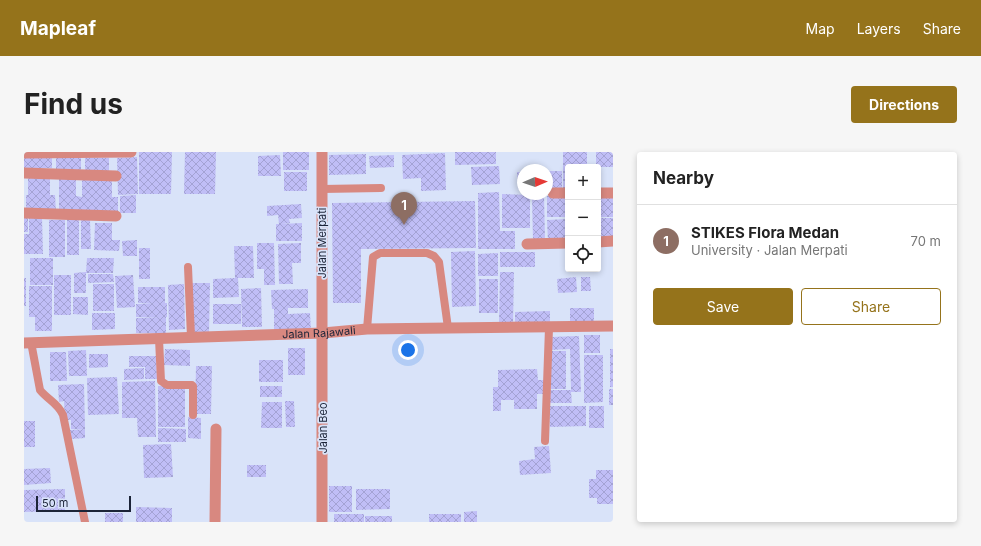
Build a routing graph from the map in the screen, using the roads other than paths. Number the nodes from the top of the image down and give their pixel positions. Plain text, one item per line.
1 (131, 152) edge
2 (322, 152) edge
3 (24, 153) edge
4 (24, 174) edge
5 (116, 176) dead end
6 (381, 188) dead end
7 (322, 189) junction
8 (553, 193) dead end
9 (565, 193) edge
10 (601, 193) edge
11 (613, 194) edge
12 (24, 213) edge
13 (116, 216) dead end
14 (613, 241) edge
15 (565, 242) edge
16 (601, 242) edge
17 (527, 244) dead end
18 (188, 267) dead end
19 (613, 326) edge
20 (448, 328) junction
21 (549, 328) junction
22 (367, 329) junction
23 (323, 333) junction
24 (191, 338) junction
25 (159, 339) junction
26 (27, 342) edge
27 (193, 415) dead end
28 (216, 428) dead end
29 (545, 441) dead end
30 (85, 522) edge
31 (215, 522) edge
32 (322, 522) edge

1 - 3 street
2 - 7 street, Jalan Merpati
4 - 5 street
6 - 7 lane
7 - 23 street, Jalan Merpati
8 - 9 street
10 - 11 street
12 - 13 street
14 - 16 street
15 - 17 street
18 - 24 lane
19 - 21 street, Jalan Rajawali
20 - 21 street, Jalan Rajawali
20 - 22 street, Jalan Rajawali
20 - 22 lane
21 - 29 lane
22 - 23 street, Jalan Rajawali
23 - 24 street, Jalan Rajawali
23 - 32 street, Jalan Beo
24 - 25 street, Jalan Rajawali
25 - 26 street, Jalan Rajawali
25 - 27 lane
26 - 30 lane
28 - 31 street

